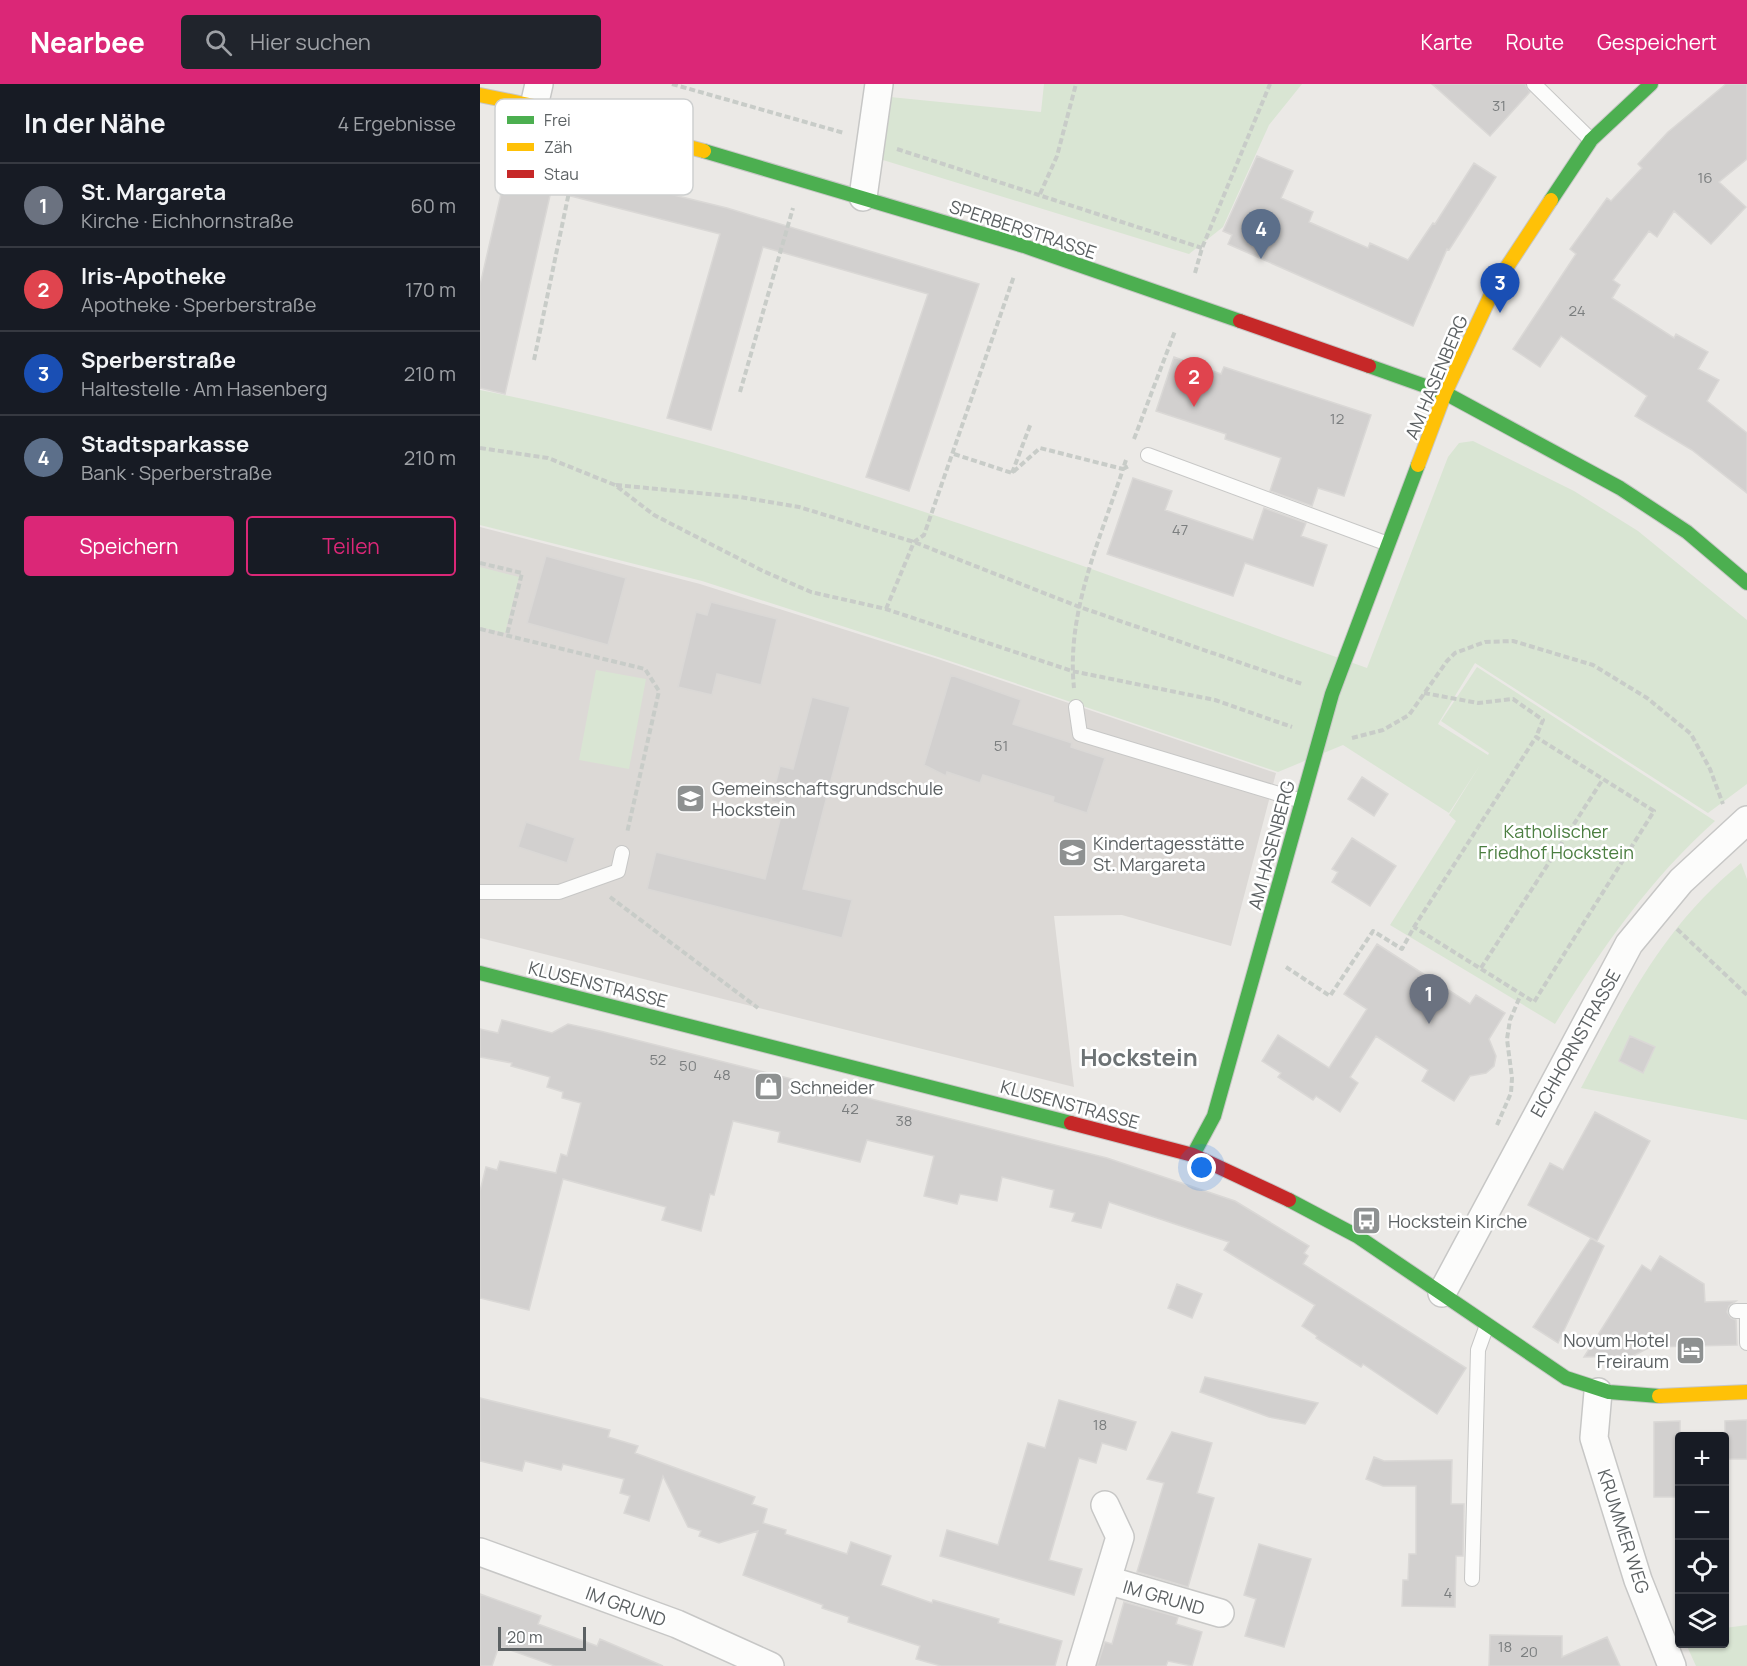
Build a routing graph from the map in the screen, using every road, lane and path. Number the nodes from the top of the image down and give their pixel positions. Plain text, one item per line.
1 (672, 84) edge
2 (879, 84) edge
3 (1076, 84) edge
4 (1270, 84) edge
5 (1534, 84) edge
6 (1651, 84) edge
7 (537, 95) edge
8 (480, 96) edge
9 (1591, 140) junction
10 (872, 141) junction
11 (693, 149) edge
12 (802, 179) junction
13 (1040, 194) junction
14 (569, 195) edge
15 (863, 197) junction
16 (1024, 246) junction
17 (1202, 248) junction
18 (1185, 304) junction
19 (534, 360) dead end
20 (740, 392) dead end
21 (1445, 393) junction
22 (1031, 423) dead end
23 (1133, 444) dead end
24 (480, 448) edge
25 (954, 454) junction
26 (1148, 455) dead end
27 (1012, 473) junction
28 (615, 485) junction
29 (914, 542) junction
30 (1388, 544) junction
31 (480, 564) edge
32 (1747, 583) edge
33 (1077, 606) junction
34 (886, 609) junction
35 (480, 629) edge
36 (507, 635) junction
37 (1072, 671) junction
38 (1423, 693) junction
39 (1332, 694) junction
40 (1076, 707) joint
41 (1536, 737) junction
42 (1319, 738) junction
43 (1603, 779) junction
44 (1302, 801) junction
45 (1740, 825) edge
46 (622, 853) joint
47 (589, 881) junction
48 (480, 892) edge
49 (1657, 909) junction
50 (1414, 927) junction
51 (1261, 950) junction
52 (1481, 968) junction
53 (480, 973) edge
54 (1521, 994) junction
55 (1747, 995) edge
56 (759, 1009) dead end
57 (1518, 1148) junction
58 (1193, 1155) junction
59 (1442, 1293) junction
60 (1736, 1311) dead end
61 (1487, 1323) junction
62 (1747, 1342) edge
63 (1598, 1392) junction
64 (1747, 1392) edge
65 (1105, 1505) dead end
66 (480, 1552) edge
67 (1472, 1579) dead end
68 (1107, 1580) junction
69 (1220, 1613) dead end
70 (770, 1666) edge
71 (1081, 1666) edge
72 (1672, 1666) edge

1 - 10 path
2 - 10 street
3 - 13 path
4 - 17 path
5 - 9 lane
6 - 9 street, AM HASENBERG
7 - 8 street, SPERBERSTRASSE
9 - 21 street, AM HASENBERG
10 - 13 path
10 - 15 street
11 - 12 street, SPERBERSTRASSE
12 - 15 street, SPERBERSTRASSE
12 - 20 path
13 - 17 path
14 - 19 path
15 - 16 street, SPERBERSTRASSE
16 - 18 street, SPERBERSTRASSE
16 - 25 path
17 - 18 path
18 - 21 street, SPERBERSTRASSE
18 - 23 path
21 - 30 street, AM HASENBERG
21 - 32 street, SPERBERSTRASSE
22 - 27 path
24 - 28 path
25 - 27 path
25 - 29 path
26 - 30 lane
27 - 33 path
28 - 29 path
28 - 34 path
29 - 33 path
29 - 34 path
30 - 39 street, AM HASENBERG
31 - 36 path
33 - 37 path
33 - 39 path
34 - 37 path
35 - 36 path
36 - 46 path
37 - 40 path
37 - 42 path
38 - 41 path
38 - 42 path
38 - 45 path
39 - 42 street, AM HASENBERG
40 - 44 lane
41 - 43 path
41 - 50 path
42 - 44 street, AM HASENBERG
43 - 52 path
43 - 54 path
44 - 51 street, AM HASENBERG
45 - 49 street, EICHHORNSTRASSE
46 - 47 lane
47 - 48 lane
47 - 56 path
49 - 55 path
49 - 57 street, EICHHORNSTRASSE
50 - 51 path
50 - 52 path
51 - 58 street, AM HASENBERG
52 - 54 path
53 - 58 street, KLUSENSTRASSE
54 - 57 path
57 - 59 street, EICHHORNSTRASSE
58 - 59 street, KLUSENSTRASSE
59 - 61 street, KLUSENSTRASSE
60 - 62 lane
61 - 63 street, KLUSENSTRASSE
61 - 67 lane
63 - 64 street, KLUSENSTRASSE
63 - 72 street, KRUMMER WEG
65 - 68 street, IM GRUND
66 - 70 street, IM GRUND
68 - 69 street, IM GRUND
68 - 71 street, IM GRUND

